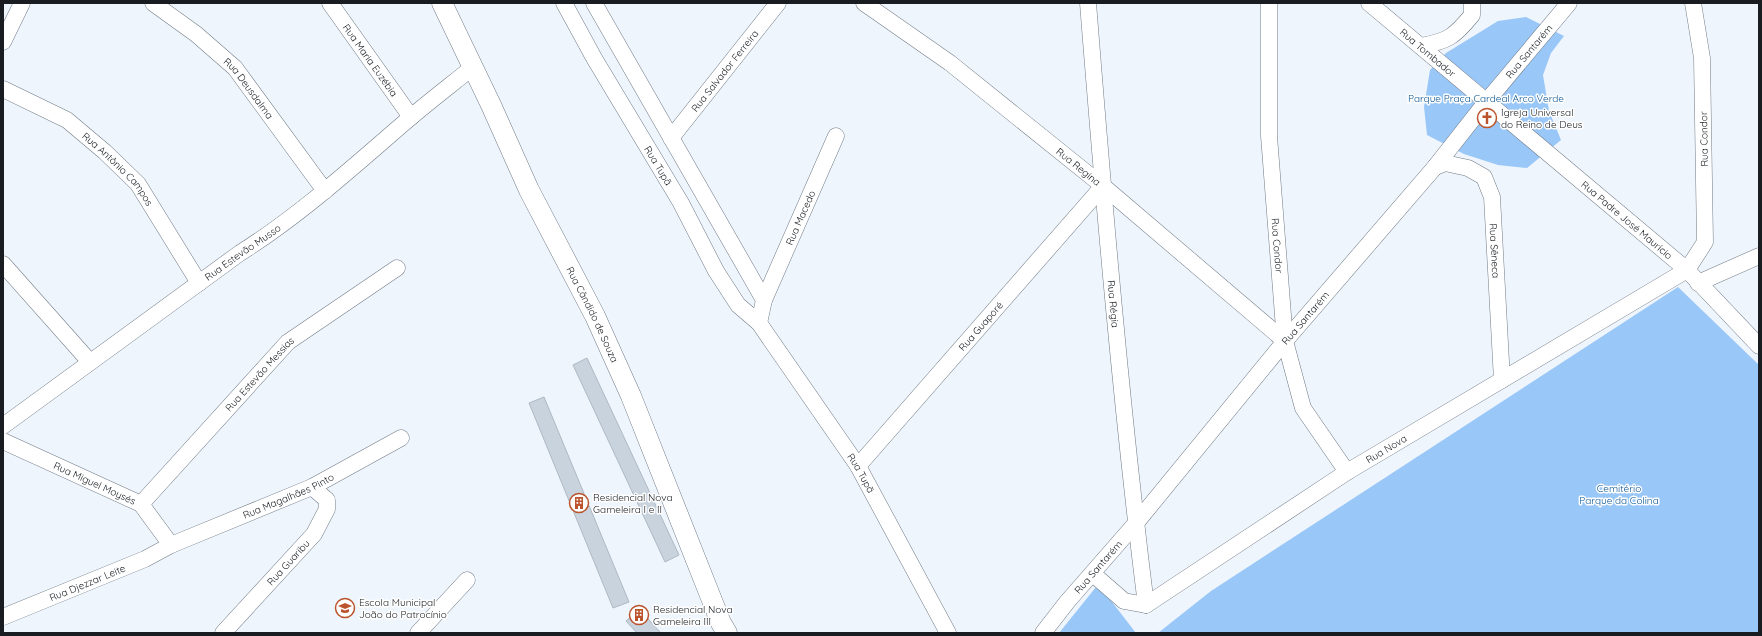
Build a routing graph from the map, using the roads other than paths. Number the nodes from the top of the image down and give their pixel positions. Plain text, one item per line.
1 (22, 3) edge
2 (154, 3) edge
3 (330, 3) edge
4 (442, 3) edge
5 (564, 3) edge
6 (778, 3) edge
7 (864, 3) edge
8 (1088, 3) edge
9 (1269, 3) edge
10 (1369, 3) edge
11 (1472, 3) edge
12 (1569, 3) edge
13 (1693, 3) edge
14 (599, 6) edge
15 (3, 42) edge
16 (1421, 46) junction
17 (473, 67) junction
18 (3, 89) edge
19 (1487, 101) junction
20 (411, 117) junction
21 (836, 136) dead end
22 (671, 138) junction
23 (1435, 167) junction
24 (1103, 186) junction
25 (325, 191) junction
26 (1759, 256) edge
27 (3, 264) edge
28 (397, 268) dead end
29 (1687, 270) junction
30 (200, 283) junction
31 (1698, 283) junction
32 (764, 300) junction
33 (759, 323) junction
34 (1285, 341) junction
35 (1759, 346) edge
36 (90, 362) junction
37 (1502, 380) junction
38 (3, 426) edge
39 (402, 438) dead end
40 (3, 441) edge
41 (858, 466) junction
42 (1346, 472) junction
43 (312, 487) junction
44 (141, 504) junction
45 (1136, 523) junction
46 (171, 544) junction
47 (1093, 574) junction
48 (467, 580) dead end
49 (1146, 605) junction
50 (3, 617) edge
51 (723, 630) edge
52 (223, 633) edge
53 (418, 633) edge
54 (948, 633) edge
55 (1043, 633) edge

1 - 15 street
2 - 25 street, Rua Deusdalma
3 - 20 street, Rua Maria Euzébia
4 - 17 street, Rua Cândido de Souza
5 - 33 street, Rua Tupã
6 - 22 street, Rua Salvador Ferreira
7 - 24 street, Rua Regina
8 - 24 street, Rua Régia
9 - 34 street, Rua Condor
10 - 16 street, Rua Tombador
11 - 16 street
12 - 19 street, Rua Santarém
13 - 29 street, Rua Condor
14 - 22 street
16 - 19 street, Rua Tombador
17 - 20 street, Rua Estevão Musso
17 - 51 street, Rua Cândido de Souza
18 - 30 street, Rua Antônio Campos
19 - 23 street, Rua Santarém
19 - 29 street, Rua Padre José Maurício
20 - 25 street, Rua Estevão Musso
21 - 32 street, Rua Macedo
22 - 32 street
23 - 34 street, Rua Santarém
23 - 37 street, Rua Sêneca
24 - 34 street, Rua Regina
24 - 41 street, Rua Guaporé
24 - 45 street, Rua Régia
25 - 30 street, Rua Estevão Musso
26 - 31 street
27 - 36 street
28 - 44 street, Rua Estevão Messias
29 - 31 street, Rua Padre José Maurício
29 - 37 street, Rua Nova
30 - 36 street, Rua Estevão Musso
31 - 35 street, Rua Padre José Maurício
32 - 33 street
33 - 41 street, Rua Tupã
34 - 42 street, Rua Condor
34 - 45 street, Rua Santarém
36 - 38 street, Rua Estevão Musso
37 - 42 street, Rua Nova
39 - 43 street, Rua Magalhães Pinto
40 - 44 street, Rua Miguel Moysés
41 - 54 street, Rua Tupã
42 - 49 street, Rua Nova
43 - 46 street, Rua Magalhães Pinto
43 - 52 street, Rua Guaribu
44 - 46 street, Rua Miguel Moysés
45 - 47 street, Rua Santarém
45 - 49 street, Rua Régia
46 - 50 street, Rua Djezzar Leite
47 - 49 street
47 - 55 street, Rua Santarém
48 - 53 street

